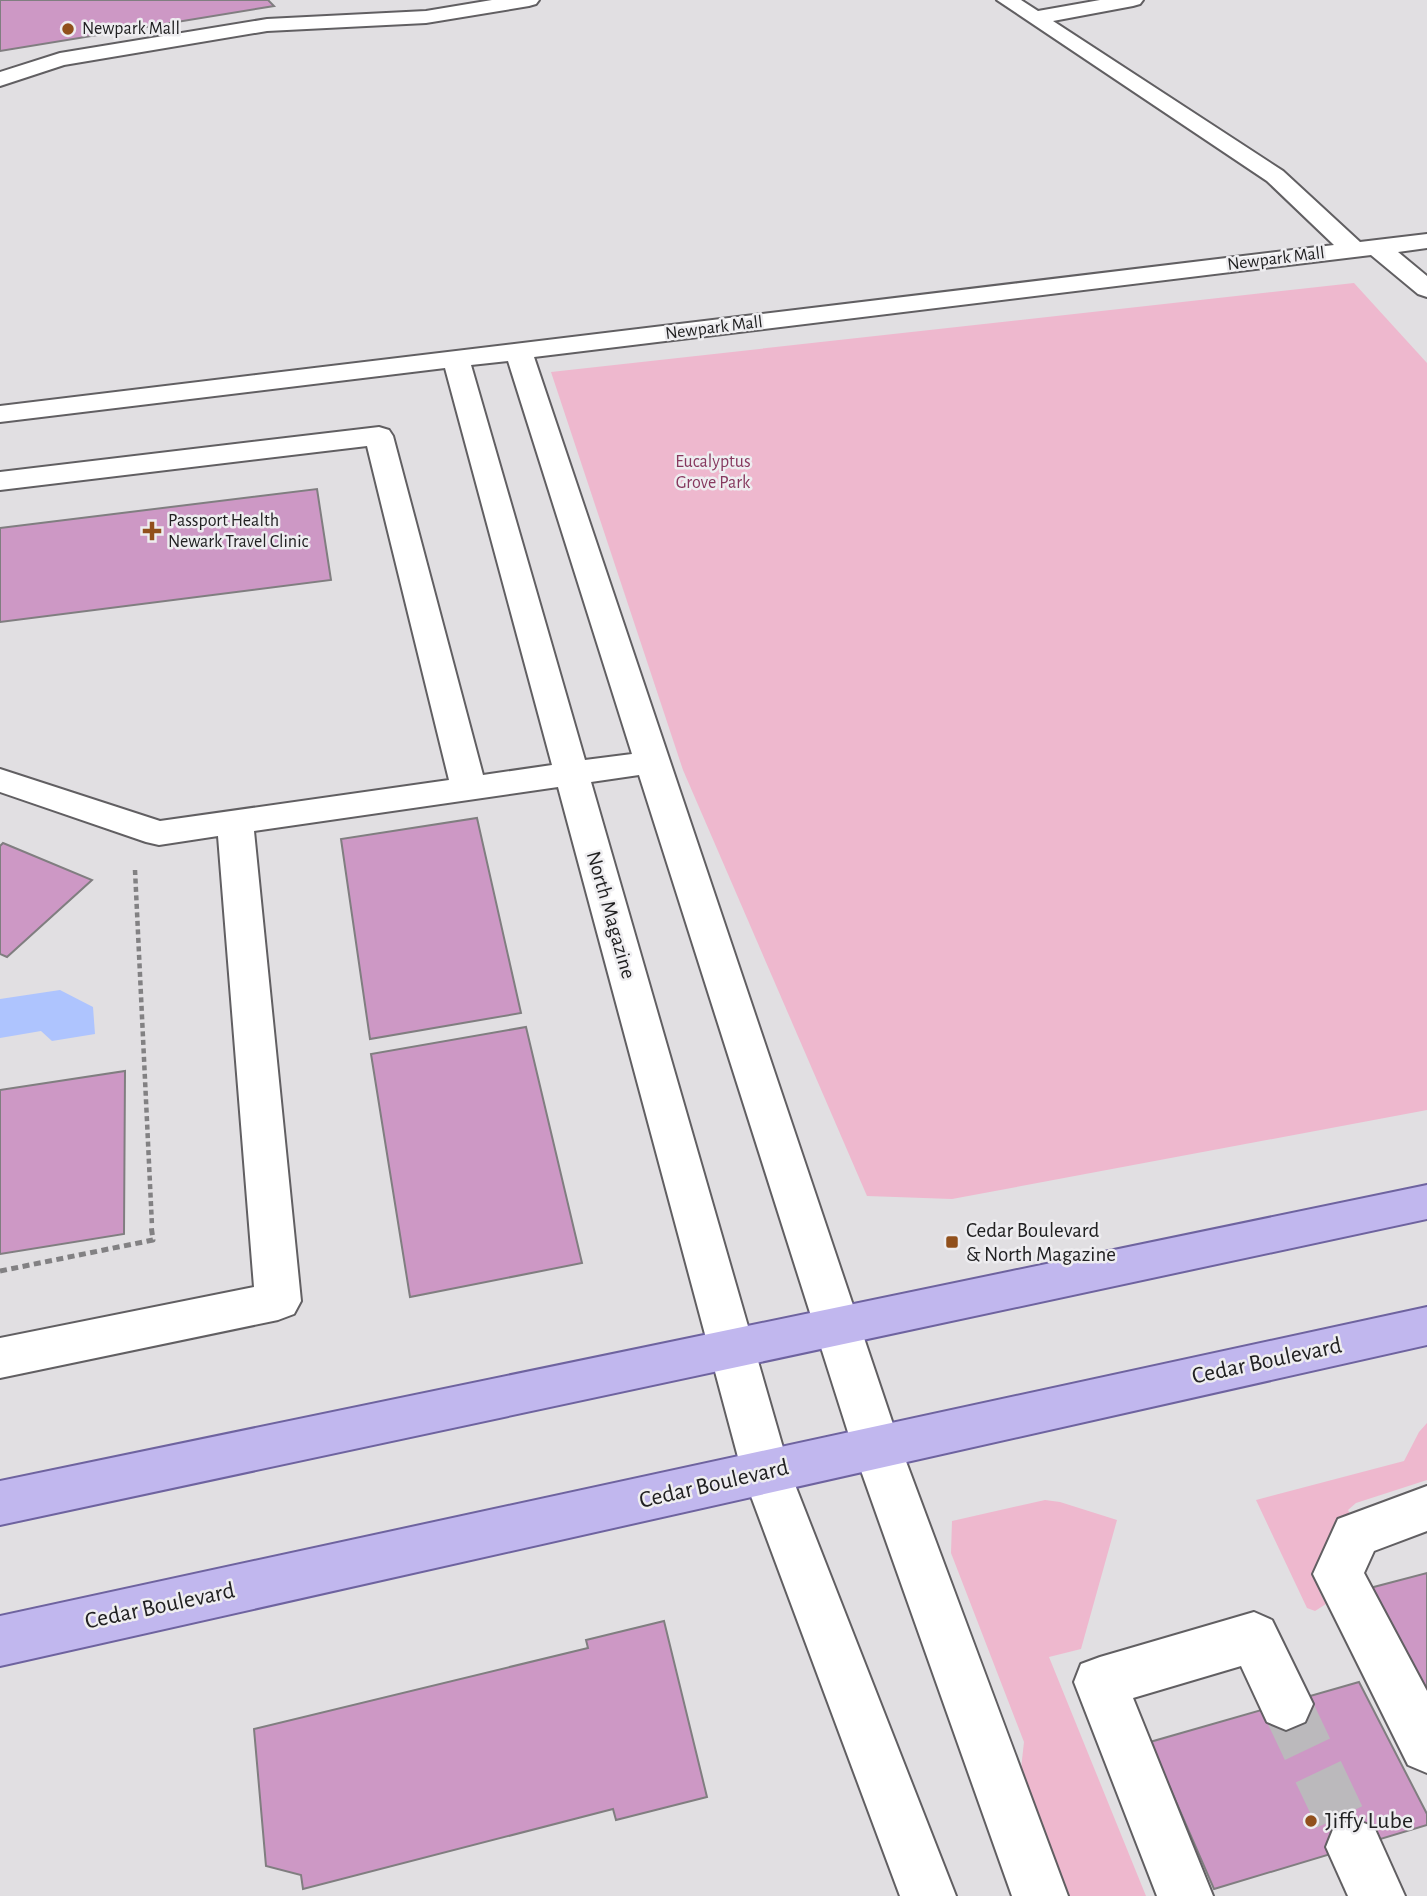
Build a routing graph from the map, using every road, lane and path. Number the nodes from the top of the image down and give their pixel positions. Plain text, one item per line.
1 (528, 0) edge
2 (1007, 0) edge
3 (1133, 0) edge
4 (1034, 18) junction
5 (0, 79) edge
6 (1427, 241) edge
7 (1365, 249) junction
8 (1427, 289) edge
9 (518, 351) junction
10 (456, 359) junction
11 (0, 414) edge
12 (0, 481) edge
13 (652, 762) junction
14 (572, 774) junction
15 (0, 780) edge
16 (469, 789) junction
17 (235, 822) junction
18 (124, 866) dead end
19 (1427, 1202) edge
20 (0, 1270) edge
21 (837, 1326) junction
22 (1427, 1326) edge
23 (733, 1348) junction
24 (0, 1358) edge
25 (877, 1448) junction
26 (766, 1472) junction
27 (0, 1503) edge
28 (1427, 1508) edge
29 (0, 1642) edge
30 (1286, 1704) tunnel mouth
31 (1427, 1746) edge
32 (1354, 1847) tunnel mouth
33 (928, 1896) edge
34 (1040, 1896) edge
35 (1185, 1896) edge
36 (1377, 1896) edge

1 - 5 street
2 - 4 street
3 - 4 street
4 - 7 street
6 - 7 street, Newpark Mall
7 - 8 street
7 - 9 street, Newpark Mall
9 - 10 street, Newpark Mall
9 - 13 street
10 - 11 street, Newpark Mall
10 - 14 street, North Magazine
12 - 16 street
13 - 14 street
13 - 21 street
14 - 16 street
14 - 23 street, North Magazine
15 - 17 street
16 - 17 street
17 - 24 street
18 - 20 path
19 - 21 main road
21 - 23 main road
21 - 25 street
22 - 25 main road, Cedar Boulevard
23 - 26 street, North Magazine
23 - 27 main road
25 - 26 main road, Cedar Boulevard
25 - 34 street
26 - 29 main road, Cedar Boulevard
26 - 33 street, North Magazine
28 - 31 street
30 - 35 street
32 - 36 street

